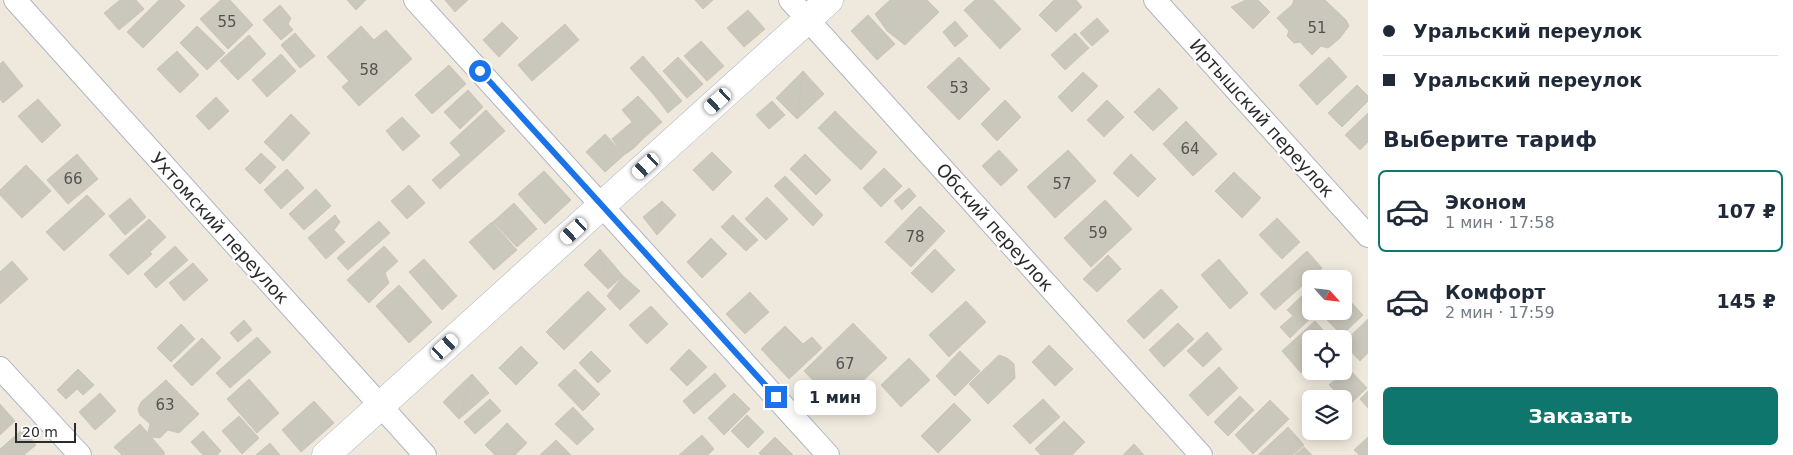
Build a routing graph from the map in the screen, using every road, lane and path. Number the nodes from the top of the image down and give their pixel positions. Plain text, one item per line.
1 (15, 0) edge
2 (415, 0) edge
3 (790, 0) edge
4 (829, 0) edge
5 (1155, 0) edge
6 (807, 20) junction
7 (602, 205) junction
8 (1368, 236) edge
9 (0, 368) edge
10 (380, 406) junction
11 (80, 455) edge
12 (326, 455) edge
13 (425, 455) edge
14 (828, 455) edge
15 (1201, 455) edge

1 - 10 street, Ухтомский переулок
2 - 7 street
3 - 6 street, Обский переулок
4 - 6 main road
5 - 8 street, Иртышский переулок
6 - 7 main road
6 - 15 street, Обский переулок
7 - 10 main road
7 - 14 street
9 - 11 street
10 - 12 main road
10 - 13 street, Ухтомский переулок

